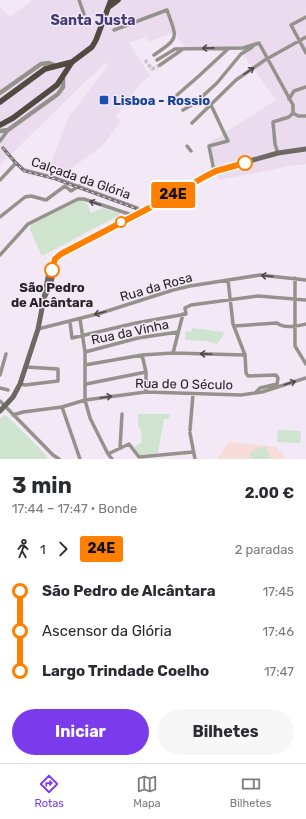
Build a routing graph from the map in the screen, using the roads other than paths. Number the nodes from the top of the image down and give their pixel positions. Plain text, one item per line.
1 (79, 0) edge
2 (111, 0) edge
3 (118, 0) edge
4 (109, 8) junction
5 (84, 14) dead end
6 (306, 17) edge
7 (114, 30) dead end
8 (306, 37) edge
9 (299, 40) junction
10 (254, 45) junction
11 (184, 48) junction
12 (229, 48) junction
13 (306, 53) edge
14 (154, 55) dead end
15 (268, 58) junction
16 (157, 60) dead end
17 (72, 62) junction
18 (160, 64) dead end
19 (56, 66) junction
20 (63, 78) junction
21 (306, 86) edge
22 (0, 93) edge
23 (177, 95) dead end
24 (289, 98) junction
25 (0, 102) edge
26 (211, 105) junction
27 (183, 110) dead end
28 (293, 113) junction
29 (306, 116) edge
30 (192, 123) dead end
31 (0, 125) edge
32 (8, 130) junction
33 (0, 131) edge
34 (0, 141) edge
35 (187, 146) dead end
36 (3, 148) dead end
37 (306, 149) edge
38 (191, 151) dead end
39 (278, 153) junction
40 (16, 163) junction
41 (214, 171) junction
42 (0, 180) edge
43 (79, 186) junction
44 (137, 208) dead end
45 (132, 215) junction
46 (0, 217) edge
47 (0, 255) edge
48 (295, 278) junction
49 (228, 280) junction
50 (306, 280) edge
51 (230, 299) junction
52 (296, 299) junction
53 (306, 300) edge
54 (184, 314) junction
55 (80, 318) junction
56 (70, 322) junction
57 (306, 324) edge
58 (234, 326) junction
59 (295, 326) junction
60 (38, 330) junction
61 (178, 332) junction
62 (83, 335) junction
63 (85, 352) junction
64 (173, 353) junction
65 (6, 354) dead end
66 (142, 355) junction
67 (245, 355) junction
68 (306, 364) edge
69 (85, 365) junction
70 (26, 367) junction
71 (146, 372) junction
72 (0, 375) edge
73 (306, 378) edge
74 (20, 384) junction
75 (86, 384) junction
76 (0, 388) edge
77 (8, 390) dead end
78 (146, 392) junction
79 (255, 393) junction
80 (194, 394) junction
81 (85, 400) junction
82 (0, 401) edge
83 (5, 406) junction
84 (62, 407) junction
85 (0, 411) edge
86 (122, 414) dead end
87 (13, 415) junction
88 (120, 448) junction
89 (193, 452) junction
90 (108, 454) junction
91 (171, 454) junction
92 (52, 457) edge
93 (59, 459) edge
94 (80, 459) edge
95 (112, 459) edge
96 (172, 459) edge
97 (195, 459) edge

1 - 5 street
2 - 4 main road
3 - 4 main road
4 - 17 main road
6 - 9 street
7 - 14 street
8 - 9 street
9 - 13 street
9 - 15 street
10 - 12 street
10 - 15 street
10 - 27 street
12 -> 11 street
11 - 16 street
11 - 18 street
12 - 23 street
15 - 24 street
26 -> 15 street
17 - 19 main road
17 - 20 main road
19 - 20 main road
19 - 22 street
19 - 25 main road
20 - 31 main road
20 - 32 street
21 - 24 street
24 - 28 street
26 - 30 street
26 - 41 street
28 - 29 street
28 - 39 street
32 - 33 street
32 - 34 street
35 - 38 street
36 - 40 street, Calçada da Glória
37 - 39 main road
39 - 41 main road
40 - 42 street
40 - 43 street, Calçada da Glória
41 - 45 main road
43 - 44 street, Calçada da Glória
43 - 46 street
45 -> 47 street
45 - 60 main road
48 -> 49 street, Rua da Rosa
48 - 50 street, Rua da Rosa
48 - 52 street
49 - 51 street
49 -> 55 street, Rua da Rosa
51 - 52 street
51 - 54 street
51 - 58 street
52 - 53 street
52 - 59 street
54 - 61 street
54 - 62 street
55 - 56 street, Rua da Rosa
55 - 62 street
56 - 60 street, Rua da Rosa
56 - 62 street
57 - 59 street
58 - 59 street
58 - 67 street
59 - 68 street
60 - 70 main road
61 - 63 street, Rua da Vinha
61 - 64 street
62 - 63 street
63 - 69 street
64 - 66 street
67 -> 64 street
65 - 72 street
66 - 69 street
66 - 71 street
67 - 79 street
69 - 75 street
70 - 74 main road
70 - 74 street
71 - 75 street
71 - 78 street
79 -> 73 street, Rua de O Século
74 - 83 main road
75 - 81 street
76 - 77 street
78 - 80 street, Rua de O Século
81 -> 78 street, Rua de O Século
79 - 80 street, Rua de O Século
80 - 89 street
81 - 84 street, Rua de O Século
81 - 90 street
82 - 83 street
83 - 85 main road
83 - 87 street
84 - 87 street, Rua de O Século
84 - 94 street
86 - 88 street
87 - 92 street
88 - 90 street
88 - 91 street
89 - 91 street
89 - 97 street
90 - 95 street
91 - 96 street
92 - 93 street

